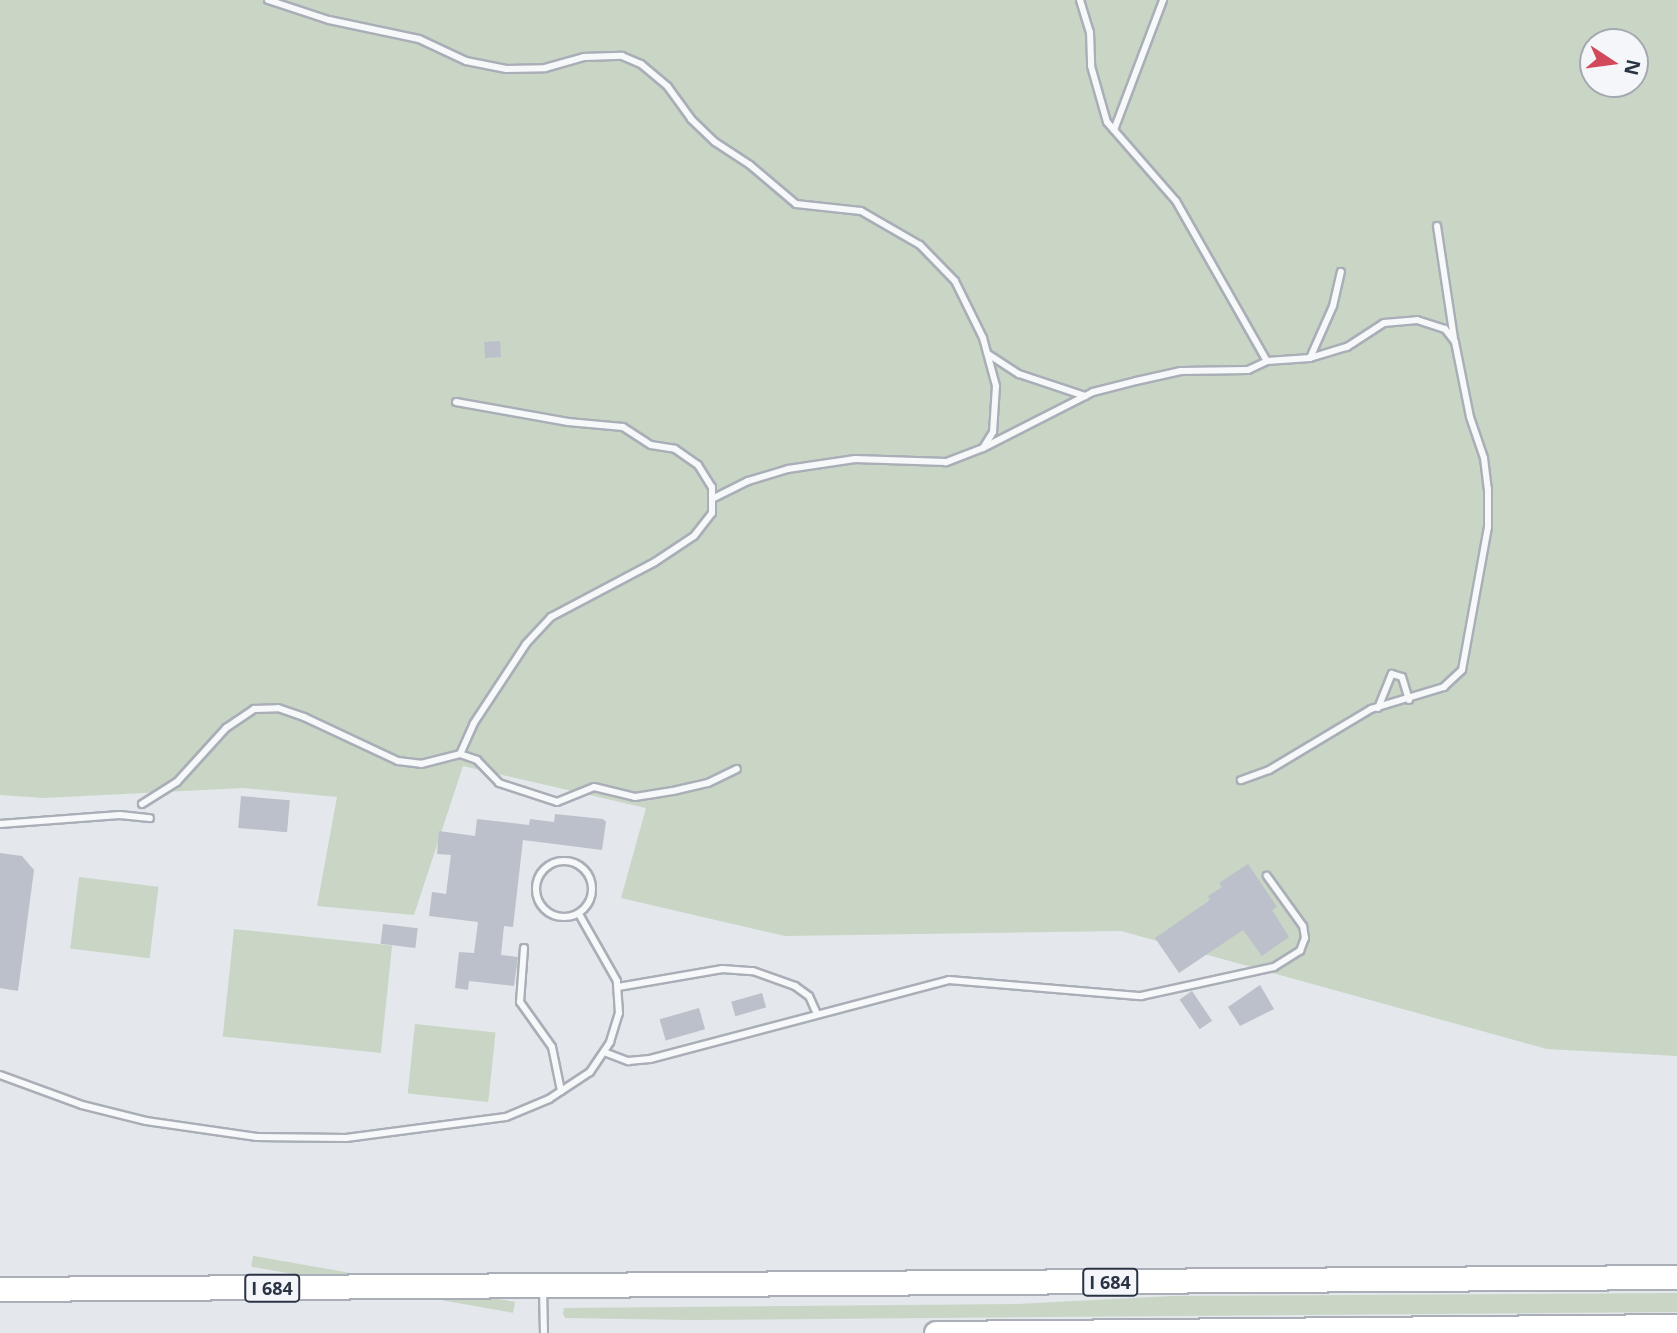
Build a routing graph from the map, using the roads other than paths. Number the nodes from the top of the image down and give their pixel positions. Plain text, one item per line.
1 (268, 0) edge
2 (1080, 0) edge
3 (1163, 0) edge
4 (1114, 130) junction
5 (1437, 226) dead end
6 (1341, 272) dead end
7 (1455, 342) junction
8 (988, 354) junction
9 (1310, 358) junction
10 (1267, 361) junction
11 (1086, 396) junction
12 (456, 402) dead end
13 (984, 448) junction
14 (712, 499) junction
15 (1409, 700) junction
16 (1378, 708) junction
17 (460, 754) junction
18 (737, 769) dead end
19 (1241, 780) dead end
20 (142, 804) dead end
21 (150, 818) dead end
22 (0, 824) edge
23 (1267, 876) dead end
24 (580, 916) junction
25 (524, 948) dead end
26 (618, 987) junction
27 (817, 1014) junction
28 (604, 1052) junction
29 (0, 1075) edge
30 (561, 1091) junction
31 (1677, 1277) edge
32 (543, 1286) junction
33 (0, 1289) edge
34 (1677, 1326) edge
35 (544, 1333) edge
36 (936, 1333) edge

1 - 8 lane
2 - 4 lane
3 - 4 lane
4 - 10 lane
5 - 7 lane
6 - 9 lane
7 - 9 lane
7 - 15 lane
8 - 11 lane
8 - 13 lane
9 - 10 lane
10 - 11 lane
11 - 13 lane
12 - 14 lane
13 - 14 lane
14 - 17 lane
15 - 16 lane
15 - 16 lane
16 - 19 lane
17 - 18 lane
17 - 20 lane
21 - 22 lane
23 - 27 lane
24 - 24 lane
24 - 26 lane
25 - 30 lane
26 - 27 lane
26 - 28 lane
27 - 28 lane
28 - 30 lane
29 - 30 lane
31 - 32 highway, I 684
32 - 33 highway, I 684
32 - 35 lane
34 - 36 highway

